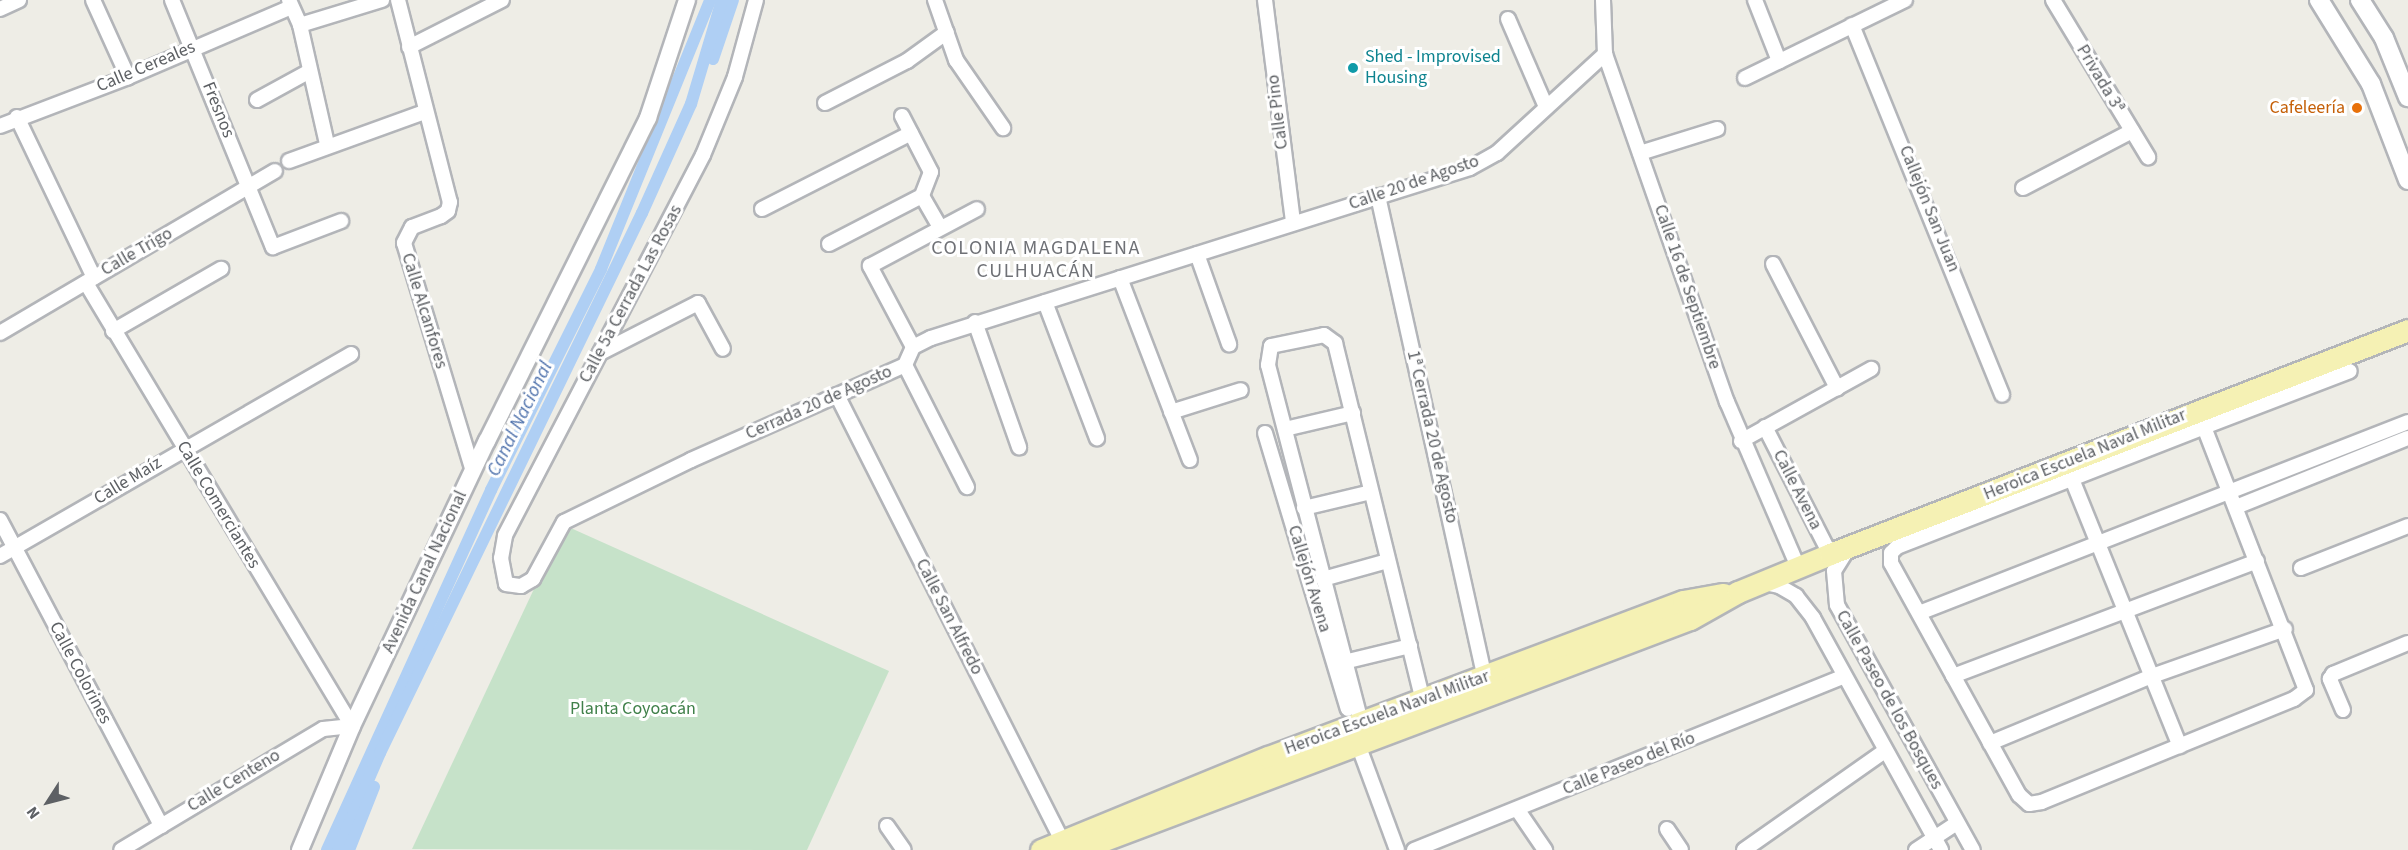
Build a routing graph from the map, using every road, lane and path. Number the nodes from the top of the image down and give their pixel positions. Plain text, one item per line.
1 (19, 0) edge
2 (93, 0) edge
3 (172, 0) edge
4 (382, 0) edge
5 (398, 0) edge
6 (502, 0) edge
7 (687, 0) edge
8 (756, 0) edge
9 (935, 0) edge
10 (1266, 0) edge
11 (1603, 0) edge
12 (1755, 0) edge
13 (1905, 0) edge
14 (2053, 0) edge
15 (2319, 0) edge
16 (2360, 0) edge
17 (290, 3) edge
18 (1888, 4) edge
19 (0, 9) edge
20 (1508, 19) dead end
21 (1852, 24) junction
22 (300, 25) junction
23 (947, 32) junction
24 (409, 46) junction
25 (193, 47) junction
26 (1605, 54) junction
27 (1779, 61) junction
28 (310, 71) junction
29 (128, 77) junction
30 (1745, 78) dead end
31 (2408, 98) edge
32 (257, 100) dead end
33 (825, 103) dead end
34 (1546, 107) junction
35 (424, 112) junction
36 (902, 116) dead end
37 (17, 117) junction
38 (0, 126) edge
39 (1003, 128) dead end
40 (1717, 129) dead end
41 (2132, 131) junction
42 (911, 133) junction
43 (327, 144) junction
44 (1640, 153) junction
45 (2148, 157) dead end
46 (289, 161) dead end
47 (275, 171) dead end
48 (2408, 180) edge
49 (249, 187) junction
50 (2023, 188) dead end
51 (922, 196) junction
52 (1378, 196) junction
53 (762, 209) dead end
54 (977, 209) dead end
55 (341, 221) dead end
56 (1293, 223) junction
57 (940, 227) junction
58 (830, 244) dead end
59 (1197, 254) junction
60 (1773, 264) dead end
61 (221, 269) dead end
62 (1120, 278) junction
63 (90, 280) junction
64 (1045, 302) junction
65 (975, 322) junction
66 (2408, 330) edge
67 (113, 331) junction
68 (0, 333) edge
69 (1229, 344) dead end
70 (913, 347) junction
71 (723, 349) dead end
72 (600, 353) junction
73 (351, 354) dead end
74 (905, 364) junction
75 (1871, 369) dead end
76 (2350, 370) dead end
77 (1837, 388) junction
78 (1241, 390) dead end
79 (837, 394) junction
80 (2002, 394) dead end
81 (1172, 412) junction
82 (1353, 413) junction
83 (2408, 422) edge
84 (1765, 427) junction
85 (2204, 427) junction
86 (1285, 429) junction
87 (1266, 433) dead end
88 (1097, 438) dead end
89 (2408, 438) edge
90 (1741, 441) junction
91 (1018, 447) dead end
92 (183, 448) junction
93 (1190, 460) dead end
94 (473, 471) junction
95 (2072, 479) junction
96 (967, 487) dead end
97 (1371, 492) junction
98 (2230, 493) junction
99 (2236, 507) junction
100 (1304, 508) junction
101 (0, 520) edge
102 (2408, 526) edge
103 (2097, 544) junction
104 (1850, 547) junction
105 (14, 548) junction
106 (1830, 554) junction
107 (0, 556) edge
108 (1388, 561) junction
109 (2257, 561) junction
110 (1797, 567) junction
111 (2301, 568) dead end
112 (1323, 579) junction
113 (1763, 583) junction
114 (506, 584) joint
115 (1738, 592) junction
116 (2126, 611) junction
117 (1919, 613) junction
118 (2285, 629) junction
119 (2408, 643) edge
120 (1410, 646) junction
121 (1344, 662) junction
122 (1844, 676) junction
123 (1953, 676) junction
124 (2152, 676) junction
125 (1485, 678) junction
126 (1422, 699) junction
127 (2343, 710) dead end
128 (1426, 720) junction
129 (352, 726) junction
130 (1357, 734) junction
131 (1990, 743) junction
132 (2180, 746) junction
133 (1885, 751) junction
134 (1517, 809) junction
135 (1957, 823) junction
136 (161, 826) junction
137 (887, 826) dead end
138 (1666, 829) dead end
139 (1938, 844) edge
140 (1070, 845) edge
141 (121, 850) edge
142 (300, 850) edge
143 (904, 850) edge
144 (1041, 850) edge
145 (1106, 850) edge
146 (1397, 850) edge
147 (1414, 850) edge
148 (1545, 850) edge
149 (1681, 850) edge
150 (1744, 850) edge
151 (1916, 850) edge
152 (1973, 850) edge

1 - 19 street
2 - 29 street
3 - 25 street, Fresnos
4 - 22 street
5 - 24 street, Calle Alcanfores
6 - 24 street
7 - 94 street, Avenida Canal Nacional
8 - 72 street, Calle 5a Cerrada Las Rosas
9 - 23 street
10 - 56 street, Calle Pino
11 - 26 street, Calle 16 de Septiembre
12 - 27 street
13 - 18 street
14 - 41 street, Privada 3ª
15 - 48 main road
16 - 31 main road
17 - 22 street
17 - 25 street, Calle Cereales
18 - 21 street
20 - 34 street
21 - 27 street
21 - 80 street, Callejón San Juan
22 - 28 street
23 - 33 street
23 - 39 street
24 - 35 street, Calle Alcanfores
25 - 29 street, Calle Cereales
25 - 49 street, Fresnos
26 - 34 street, Calle 20 de Agosto
26 - 44 street, Calle 16 de Septiembre
27 - 30 street
28 - 32 street
28 - 43 street
29 - 37 street, Calle Cereales
34 - 52 street, Calle 20 de Agosto
35 - 43 street
35 - 94 street, Calle Alcanfores
36 - 42 street
37 - 38 street, Calle Cereales
37 - 63 street, Calle Comerciantes
40 - 44 street
41 - 45 street, Privada 3ª
41 - 50 street
42 - 51 street
42 - 53 street
43 - 46 street
44 - 90 street, Calle 16 de Septiembre
47 - 49 street, Calle Trigo
49 - 55 street, Fresnos
49 - 63 street, Calle Trigo
51 - 57 street
51 - 58 street
52 - 56 street, Calle 20 de Agosto
52 - 125 street, 1ª Cerrada 20 de Agosto
54 - 57 street
56 - 59 street
57 - 70 street
59 - 62 street
59 - 69 street
60 - 77 street
61 - 67 street
62 - 64 street
62 - 81 street
63 - 67 street, Calle Comerciantes
63 - 68 street, Calle Trigo
64 - 65 street
64 - 88 street
65 - 70 street
65 - 91 street
66 - 104 main road, Heroica Escuela Naval Militar
67 - 92 street, Calle Comerciantes
70 - 74 street, Cerrada 20 de Agosto
71 - 72 street
72 - 114 street, Calle 5a Cerrada Las Rosas
73 - 92 street, Calle Maíz
74 - 79 street, Cerrada 20 de Agosto
74 - 96 street
75 - 77 street
76 - 85 street
77 - 84 street
78 - 81 street
79 - 114 street, Cerrada 20 de Agosto
79 - 140 street, Calle San Alfredo
81 - 93 street
82 - 86 street
82 - 86 street
82 - 97 street
83 - 98 street
84 - 90 street
84 - 106 street, Calle Avena
85 - 95 street
85 - 98 street
86 - 100 street
87 - 130 street, Callejón Avena
89 - 99 street
90 - 110 street, Calle 16 de Septiembre
92 - 105 street, Calle Maíz
92 - 129 street, Calle Comerciantes
94 - 129 street, Avenida Canal Nacional
95 - 103 street
95 - 117 street
97 - 100 street
97 - 108 street
98 - 99 street
98 - 103 street
99 - 109 street
100 - 112 street
101 - 105 street, Calle Colorines
102 - 111 street
103 - 116 street
103 - 117 street
104 - 106 main road, Heroica Escuela Naval Militar
104 - 135 street, Calle Paseo de los Bosques
105 - 107 street, Calle Maíz
105 - 136 street, Calle Colorines
106 - 110 main road, Heroica Escuela Naval Militar
108 - 112 street
108 - 120 street
109 - 116 street
109 - 118 street
110 - 113 main road, Heroica Escuela Naval Militar
112 - 121 street
113 - 115 main road, Heroica Escuela Naval Militar
113 - 122 street, Calle Paseo de los Bosques
113 - 130 street, Heroica Escuela Naval Militar
115 - 125 main road, Heroica Escuela Naval Militar
115 - 128 main road, Heroica Escuela Naval Militar
116 - 123 street
116 - 124 street
117 - 123 street
118 - 124 street
118 - 132 street
119 - 127 street
120 - 121 street
120 - 126 street
121 - 130 street
122 - 133 street, Calle Paseo de los Bosques
122 - 134 street, Calle Paseo del Río
123 - 131 street
124 - 131 street
124 - 132 street
125 - 126 main road, Heroica Escuela Naval Militar
126 - 128 street
126 - 130 main road, Heroica Escuela Naval Militar
128 - 130 main road, Heroica Escuela Naval Militar
129 - 136 street, Calle Centeno
129 - 142 street, Avenida Canal Nacional
130 - 140 main road, Heroica Escuela Naval Militar
130 - 145 street, Heroica Escuela Naval Militar
130 - 146 street
131 - 132 street
133 - 139 street, Calle Paseo de los Bosques
133 - 150 street
134 - 147 street, Calle Paseo del Río
134 - 148 street
135 - 139 street
135 - 152 street, Calle Paseo de los Bosques
136 - 141 street, Calle Centeno
137 - 143 street
138 - 149 street
139 - 151 street
140 - 144 main road, Heroica Escuela Naval Militar

